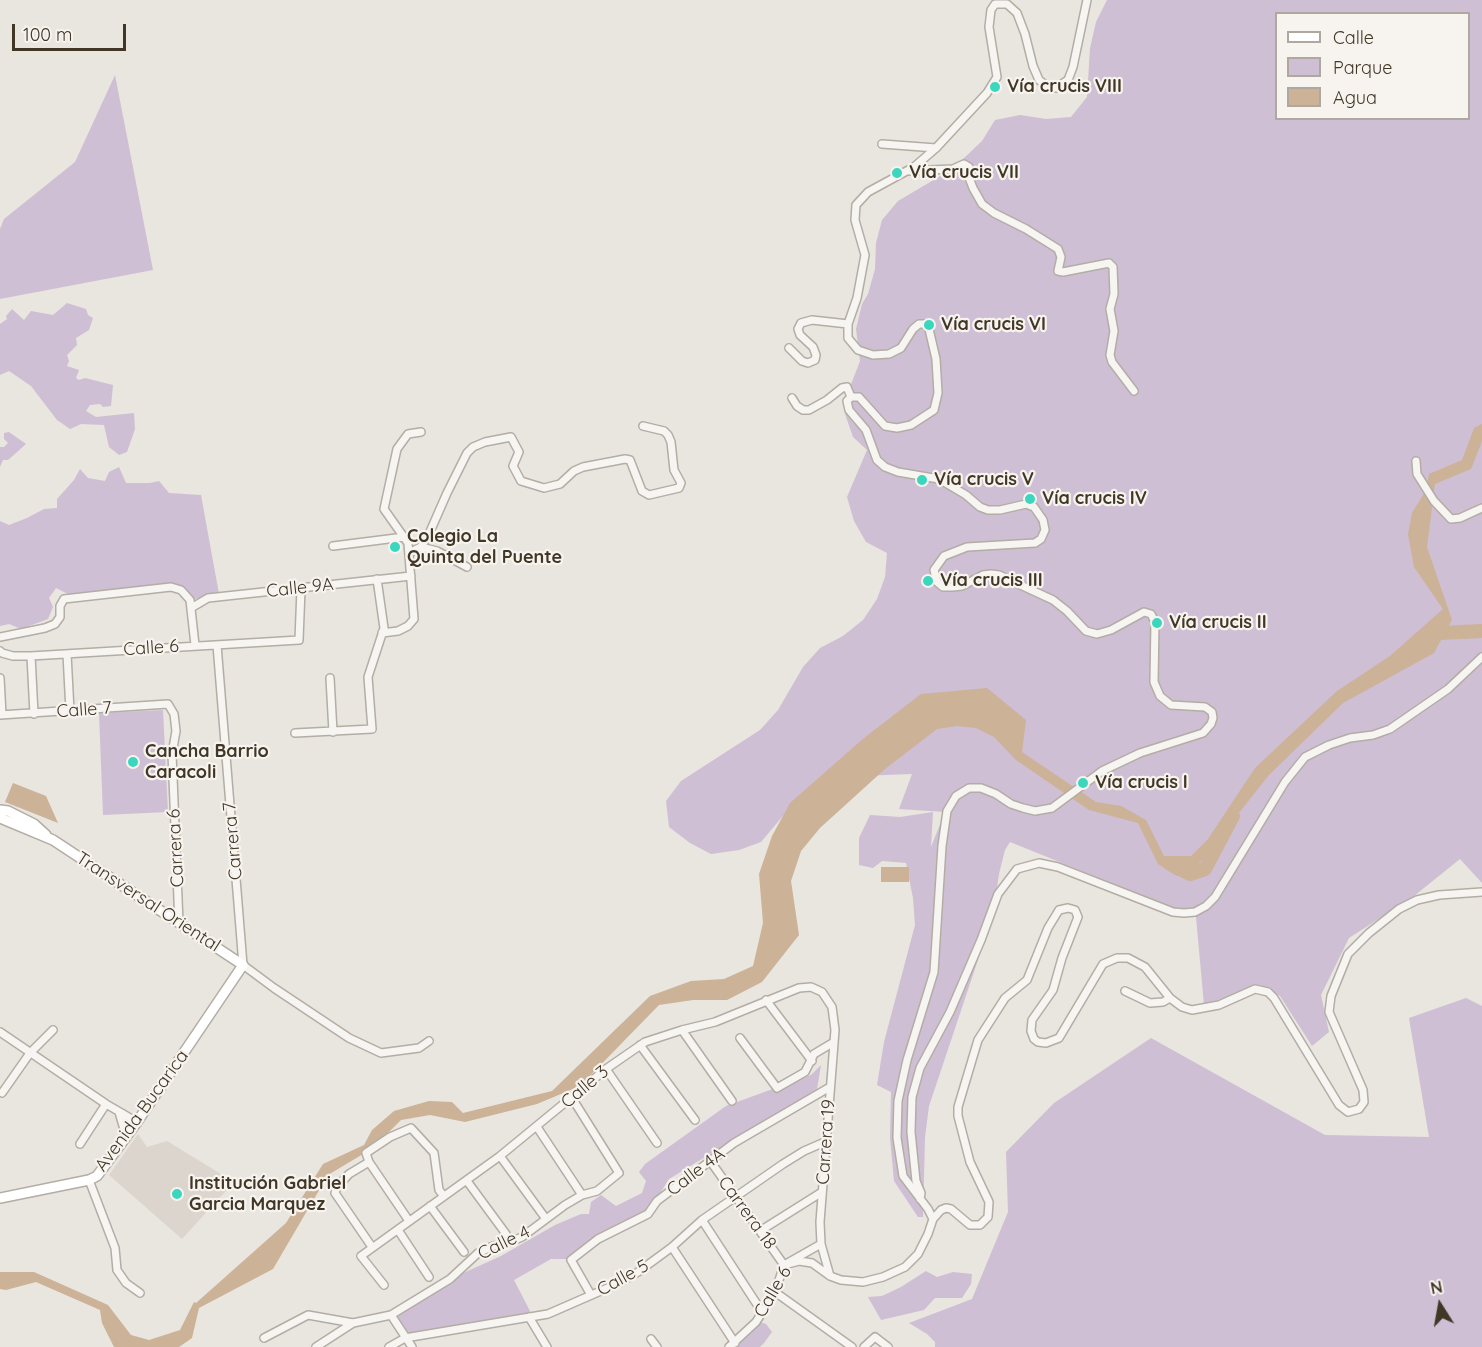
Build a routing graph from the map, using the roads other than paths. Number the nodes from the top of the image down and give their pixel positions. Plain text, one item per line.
1 (1087, 0) edge
2 (882, 144) dead end
3 (936, 148) junction
4 (905, 171) junction
5 (848, 324) junction
6 (789, 348) dead end
7 (1134, 391) dead end
8 (792, 398) dead end
9 (851, 398) junction
10 (644, 426) dead end
11 (421, 432) dead end
12 (1416, 461) dead end
13 (1482, 508) edge
14 (404, 537) junction
15 (333, 546) dead end
16 (421, 547) junction
17 (409, 553) junction
18 (467, 567) dead end
19 (411, 576) junction
20 (377, 579) junction
21 (301, 589) junction
22 (191, 608) junction
23 (382, 633) junction
24 (0, 637) edge
25 (195, 645) junction
26 (217, 645) junction
27 (67, 654) junction
28 (1, 655) edge
29 (31, 656) junction
30 (1482, 657) edge
31 (0, 678) edge
32 (330, 678) dead end
33 (168, 704) joint
34 (70, 711) junction
35 (34, 714) junction
36 (1, 715) edge
37 (333, 732) junction
38 (295, 733) dead end
39 (0, 810) edge
40 (0, 819) edge
41 (53, 840) junction
42 (1482, 890) edge
43 (179, 923) junction
44 (243, 965) junction
45 (1125, 991) dead end
46 (1170, 998) junction
47 (766, 1000) junction
48 (832, 1008) joint
49 (53, 1030) dead end
50 (682, 1030) junction
51 (0, 1032) edge
52 (740, 1038) dead end
53 (429, 1041) dead end
54 (834, 1042) junction
55 (640, 1045) junction
56 (30, 1053) junction
57 (812, 1061) junction
58 (606, 1069) junction
59 (830, 1088) junction
60 (2, 1093) dead end
61 (572, 1098) junction
62 (732, 1101) dead end
63 (106, 1104) junction
64 (119, 1112) junction
65 (695, 1120) dead end
66 (137, 1122) junction
67 (537, 1127) junction
68 (126, 1136) junction
69 (827, 1141) junction
70 (657, 1143) dead end
71 (80, 1144) dead end
72 (500, 1156) junction
73 (369, 1162) junction
74 (711, 1162) junction
75 (89, 1180) junction
76 (466, 1181) junction
77 (822, 1192) junction
78 (443, 1195) junction
79 (582, 1195) junction
80 (0, 1198) edge
81 (735, 1198) junction
82 (920, 1199) junction
83 (430, 1206) junction
84 (546, 1219) junction
85 (933, 1219) junction
86 (702, 1220) junction
87 (409, 1221) junction
88 (398, 1230) junction
89 (760, 1231) junction
90 (506, 1234) dead end
91 (821, 1244) junction
92 (372, 1247) junction
93 (672, 1247) junction
94 (464, 1252) dead end
95 (784, 1264) junction
96 (830, 1276) junction
97 (429, 1277) dead end
98 (384, 1285) dead end
99 (775, 1292) junction
100 (140, 1293) dead end
101 (591, 1295) junction
102 (762, 1312) junction
103 (391, 1315) junction
104 (529, 1317) junction
105 (353, 1323) junction
106 (264, 1338) dead end
107 (405, 1338) junction
108 (651, 1339) dead end
109 (841, 1344) edge
110 (732, 1345) edge
111 (316, 1347) edge
112 (389, 1347) edge
113 (412, 1347) edge
114 (547, 1347) edge
115 (657, 1347) edge
116 (852, 1347) edge
117 (864, 1347) edge
118 (888, 1347) edge

1 - 3 street
2 - 3 street
3 - 4 street
4 - 5 street
4 - 7 street
5 - 6 street
5 - 9 street
8 - 9 street
9 - 82 street
10 - 16 street
11 - 14 street
12 - 13 street
14 - 15 street
14 - 17 street
16 - 17 street
16 - 18 street
17 - 19 street
19 - 20 street, Calle 9A
19 - 23 street
20 - 21 street, Calle 9A
20 - 23 street
21 - 22 street, Calle 9A
21 - 26 street, Calle 6
22 - 24 street
22 - 25 street
23 - 37 street
25 - 26 street, Calle 6
25 - 27 street, Calle 6
26 - 44 street, Carrera 7
27 - 29 street, Calle 6
27 - 34 street
28 - 29 street, Calle 6
29 - 35 street
30 - 82 street
31 - 36 street
32 - 37 street
33 - 34 street, Calle 7
33 - 43 street, Carrera 6
34 - 35 street, Calle 7
35 - 36 street, Calle 7
37 - 38 street
39 - 41 main road, Transversal Oriental
40 - 41 main road, Transversal Oriental
41 - 43 main road, Transversal Oriental
42 - 46 street
43 - 44 main road, Transversal Oriental
44 - 53 street
44 - 66 main road, Avenida Bucarica
45 - 46 street
46 - 85 street
47 - 48 street, Calle 3
47 - 50 street, Calle 3
47 - 57 street
48 - 54 street, Carrera 19
49 - 56 street
50 - 55 street, Calle 3
50 - 62 street
51 - 56 street
52 - 57 street
54 - 57 street
54 - 59 street, Carrera 19
55 - 58 street, Calle 3
55 - 65 street
56 - 60 street
56 - 63 street
58 - 61 street, Calle 3
58 - 70 street
59 - 69 street, Carrera 19
59 - 74 street, Calle 4A
61 - 67 street, Calle 3
61 - 79 street, Calle 4
63 - 64 street
63 - 71 street
64 - 66 street
64 - 68 street
66 - 68 main road, Avenida Bucarica
67 - 72 street, Calle 3
67 - 79 street
68 - 75 main road, Avenida Bucarica
69 - 77 street, Carrera 19
69 - 81 street, Calle 5
72 - 76 street, Calle 3
72 - 84 street
73 - 78 street
73 - 87 street
73 - 92 street
74 - 81 street, Carrera 18
74 - 101 street, Calle 4A
75 - 80 main road, Avenida Bucarica
75 - 100 street
76 - 78 street, Calle 3
76 - 90 street
77 - 89 street
77 - 91 street, Carrera 19
78 - 83 street, Calle 3
79 - 84 street, Calle 4
81 - 86 street, Calle 5
81 - 89 street, Carrera 18
82 - 85 street
83 - 87 street, Calle 3
83 - 94 street
84 - 103 street, Calle 4
85 - 96 street
86 - 93 street, Calle 5
86 - 102 street
87 - 88 street, Calle 3
88 - 92 street, Calle 3
88 - 97 street
89 - 95 street, Carrera 18
91 - 95 street, Calle 6
91 - 96 street, Carrera 19
92 - 98 street, Calle 3
93 - 101 street, Calle 5
93 - 110 street
95 - 96 street
95 - 99 street, Calle 6
99 - 102 street, Calle 6
99 - 109 street
101 - 104 street, Calle 5
102 - 110 street, Calle 6
103 - 105 street, Calle 4
103 - 107 street
104 - 107 street, Calle 5
104 - 114 street
105 - 106 street
105 - 111 street
107 - 112 street, Calle 5
107 - 113 street
108 - 115 street
109 - 116 street
117 - 118 street

